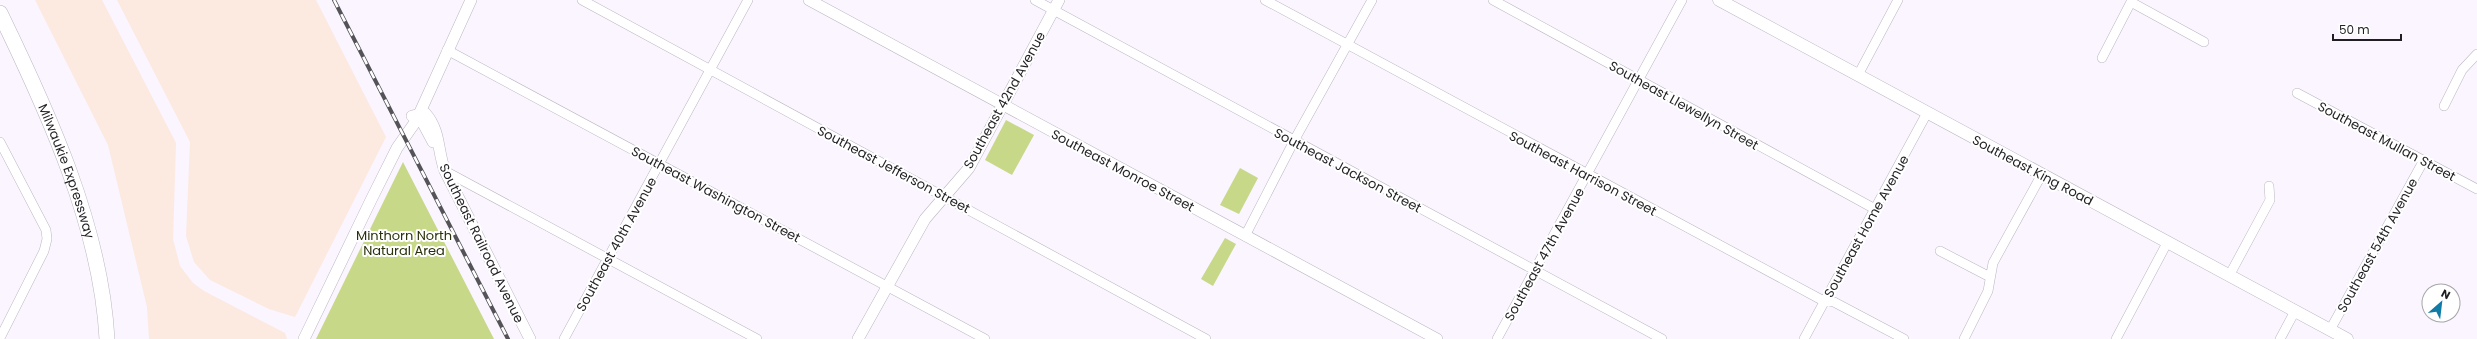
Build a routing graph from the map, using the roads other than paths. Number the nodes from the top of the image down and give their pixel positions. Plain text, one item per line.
1 (471, 0) edge
2 (582, 0) edge
3 (748, 0) edge
4 (809, 0) edge
5 (1035, 0) edge
6 (1265, 0) edge
7 (1372, 0) edge
8 (1493, 0) edge
9 (1682, 0) edge
10 (1719, 0) edge
11 (1898, 0) edge
12 (2132, 1) edge
13 (1056, 5) edge
14 (0, 13) edge
15 (2204, 42) dead end
16 (1347, 45) junction
17 (447, 50) junction
18 (2477, 54) edge
19 (2102, 58) dead end
20 (711, 70) junction
21 (1858, 75) junction
22 (1639, 80) junction
23 (2297, 92) dead end
24 (1002, 106) junction
25 (2444, 106) dead end
26 (1928, 113) junction
27 (418, 114) junction
28 (1295, 139) junction
29 (0, 142) edge
30 (2424, 160) junction
31 (660, 164) junction
32 (445, 171) junction
33 (2042, 174) junction
34 (1588, 176) junction
35 (2269, 186) dead end
36 (2477, 189) edge
37 (944, 196) junction
38 (1874, 209) junction
39 (1245, 236) junction
40 (2167, 243) junction
41 (1940, 251) dead end
42 (609, 259) junction
43 (1535, 271) junction
44 (2229, 276) junction
45 (1990, 277) junction
46 (887, 286) junction
47 (1824, 301) junction
48 (2295, 311) junction
49 (2330, 330) junction
50 (0, 338) edge
51 (107, 339) edge
52 (304, 339) edge
53 (530, 339) edge
54 (564, 339) edge
55 (757, 339) edge
56 (858, 339) edge
57 (985, 339) edge
58 (1206, 339) edge
59 (1437, 339) edge
60 (1497, 339) edge
61 (1662, 339) edge
62 (1804, 339) edge
63 (1904, 339) edge
64 (1964, 339) edge
65 (2116, 339) edge
66 (2280, 339) edge
67 (2347, 339) edge

1 - 17 street
2 - 20 street, Southeast Jefferson Street
3 - 20 street, Southeast 40th Avenue
4 - 24 street, Southeast Monroe Street
5 - 13 street, Southeast Jackson Street
6 - 16 street, Southeast Harrison Street
7 - 16 street
8 - 22 street, Southeast Llewellyn Street
9 - 22 street, Southeast 47th Avenue
10 - 21 main road, Southeast King Road
11 - 21 street
12 - 15 street
12 - 19 street
13 - 24 street, Southeast 42nd Avenue
13 - 28 street, Southeast Jackson Street
14 - 51 highway, Milwaukie Expressway
16 - 28 street
16 - 34 street, Southeast Harrison Street
17 - 27 street
17 - 31 street, Southeast Washington Street
18 - 25 street
20 - 31 street, Southeast 40th Avenue
20 - 37 street, Southeast Jefferson Street
21 - 26 main road, Southeast King Road
22 - 34 street, Southeast 47th Avenue
22 - 38 street, Southeast Llewellyn Street
23 - 30 street, Southeast Mullan Street
24 - 37 street, Southeast 42nd Avenue
24 - 39 street, Southeast Monroe Street
26 - 33 main road, Southeast King Road
26 - 38 street, Southeast Home Avenue
27 - 32 street, Southeast Railroad Avenue
27 - 52 street
28 - 39 street
28 - 43 street, Southeast Jackson Street
29 - 50 street
30 - 36 street, Southeast Mullan Street
30 - 49 street, Southeast 54th Avenue
31 - 42 street, Southeast 40th Avenue
31 - 46 street, Southeast Washington Street
32 - 42 street
32 - 53 street, Southeast Railroad Avenue
33 - 40 main road, Southeast King Road
33 - 45 street
34 - 43 street, Southeast 47th Avenue
34 - 47 street, Southeast Harrison Street
35 - 44 street
37 - 46 street, Southeast 42nd Avenue
37 - 58 street, Southeast Jefferson Street
38 - 47 street, Southeast Home Avenue
39 - 59 street, Southeast Monroe Street
40 - 44 main road, Southeast King Road
40 - 65 street
41 - 45 street
42 - 54 street, Southeast 40th Avenue
42 - 55 street
43 - 60 street, Southeast 47th Avenue
43 - 61 street, Southeast Jackson Street
44 - 48 main road, Southeast King Road
45 - 64 street
46 - 56 street, Southeast 42nd Avenue
46 - 57 street, Southeast Washington Street
47 - 62 street, Southeast Home Avenue
47 - 63 street, Southeast Harrison Street
48 - 49 main road, Southeast King Road
48 - 66 street
49 - 67 main road, Southeast King Road

